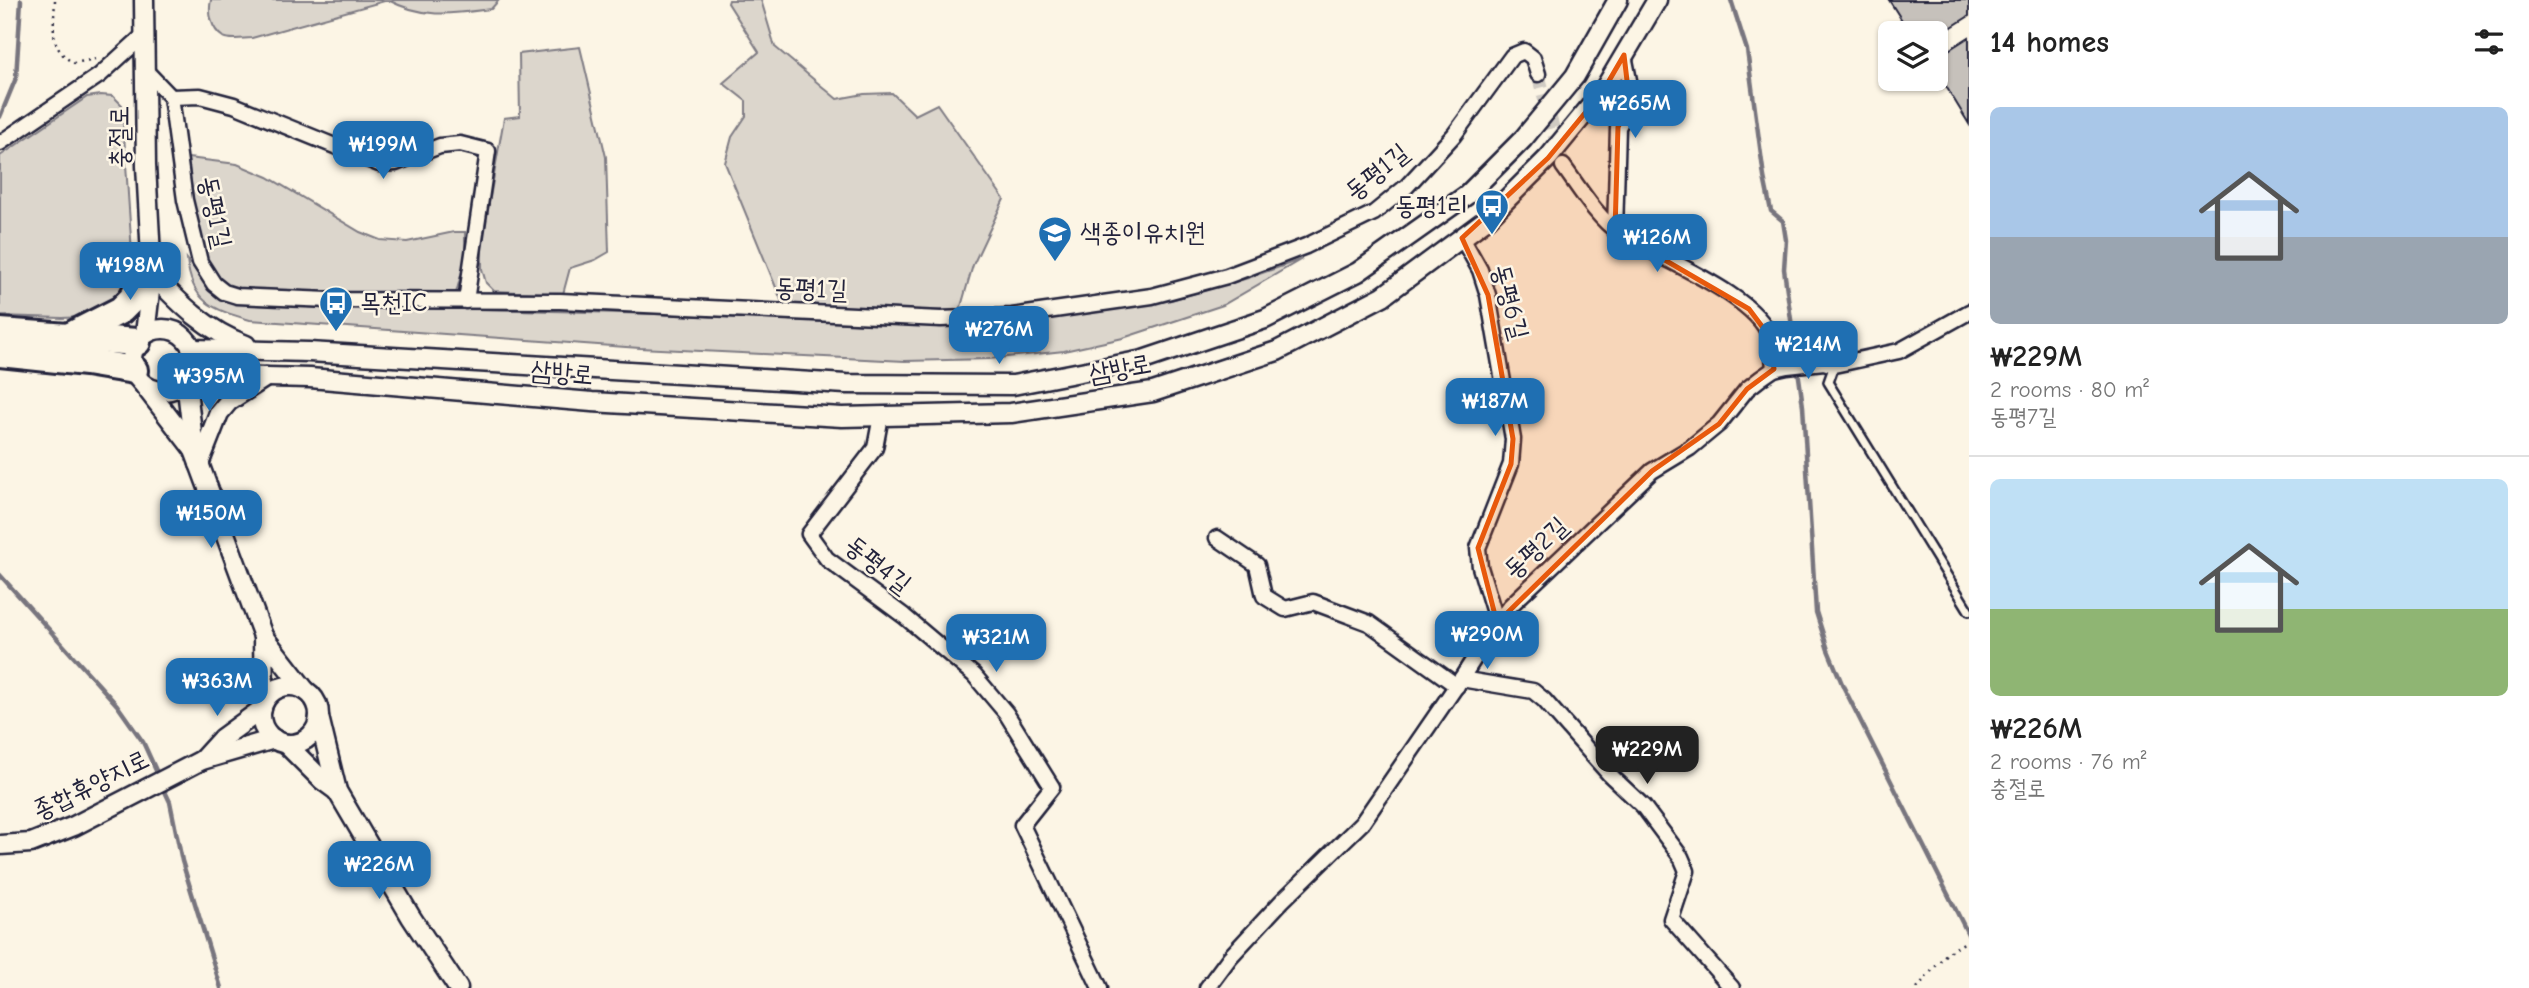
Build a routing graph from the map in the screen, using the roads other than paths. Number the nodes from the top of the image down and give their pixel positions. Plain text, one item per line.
1 (144, 0) edge
2 (1618, 0) edge
3 (1657, 0) edge
4 (145, 34) junction
5 (1624, 55) junction
6 (145, 70) junction
7 (1538, 74) tunnel mouth
8 (172, 97) junction
9 (0, 143) edge
10 (1563, 166) tunnel mouth
11 (1615, 230) junction
12 (1462, 238) junction
13 (152, 269) junction
14 (467, 300) junction
15 (1969, 312) edge
16 (0, 332) edge
17 (68, 337) junction
18 (141, 338) junction
19 (187, 343) junction
20 (259, 350) junction
21 (0, 353) edge
22 (1829, 363) junction
23 (1781, 368) junction
24 (138, 377) junction
25 (188, 377) junction
26 (266, 377) junction
27 (881, 416) junction
28 (197, 457) junction
29 (1217, 538) dead end
30 (1969, 611) edge
31 (1497, 623) junction
32 (263, 636) junction
33 (1459, 683) junction
34 (305, 690) junction
35 (263, 706) junction
36 (319, 717) junction
37 (280, 742) junction
38 (202, 760) junction
39 (337, 791) junction
40 (0, 845) edge
41 (458, 988) edge
42 (1100, 988) edge
43 (1207, 988) edge
44 (1732, 988) edge

1 - 4 street, 충절로
2 - 20 street, 삼방로
3 - 5 street, 삼방로
4 - 6 street, 충절로
4 - 9 street
5 - 11 street
5 - 12 street, 삼방로
6 - 8 street
6 - 13 street, 충절로
7 - 14 street, 동평1길
8 - 14 street, 동평1길
8 - 14 street
10 - 11 street
11 - 23 street
12 - 27 street, 삼방로
12 - 31 street, 동평6길
13 - 17 highway
13 - 18 street, 충절로
13 - 19 street, 충절로
13 - 20 street
15 - 22 street
16 - 17 highway
17 - 18 highway
18 - 19 street
18 - 24 street
19 - 20 street, 삼방로
19 - 25 street
21 - 24 highway
22 - 23 street
22 - 30 lane
23 - 31 street, 동평2길
24 - 25 street
24 - 28 street
25 - 26 street, 삼방로
25 - 28 street
26 - 27 street, 삼방로
26 - 28 street
27 - 42 street, 동평4길
28 - 32 street
29 - 33 street
31 - 33 street, 동평2길
32 - 34 street
32 - 35 street
33 - 43 street, 동평2길
33 - 44 street
34 - 35 street
34 - 36 street
35 - 37 street
35 - 38 street, 종합휴양지로
36 - 37 street
36 - 39 street
37 - 38 street, 종합휴양지로
37 - 39 street
38 - 40 street, 종합휴양지로
39 - 41 street

